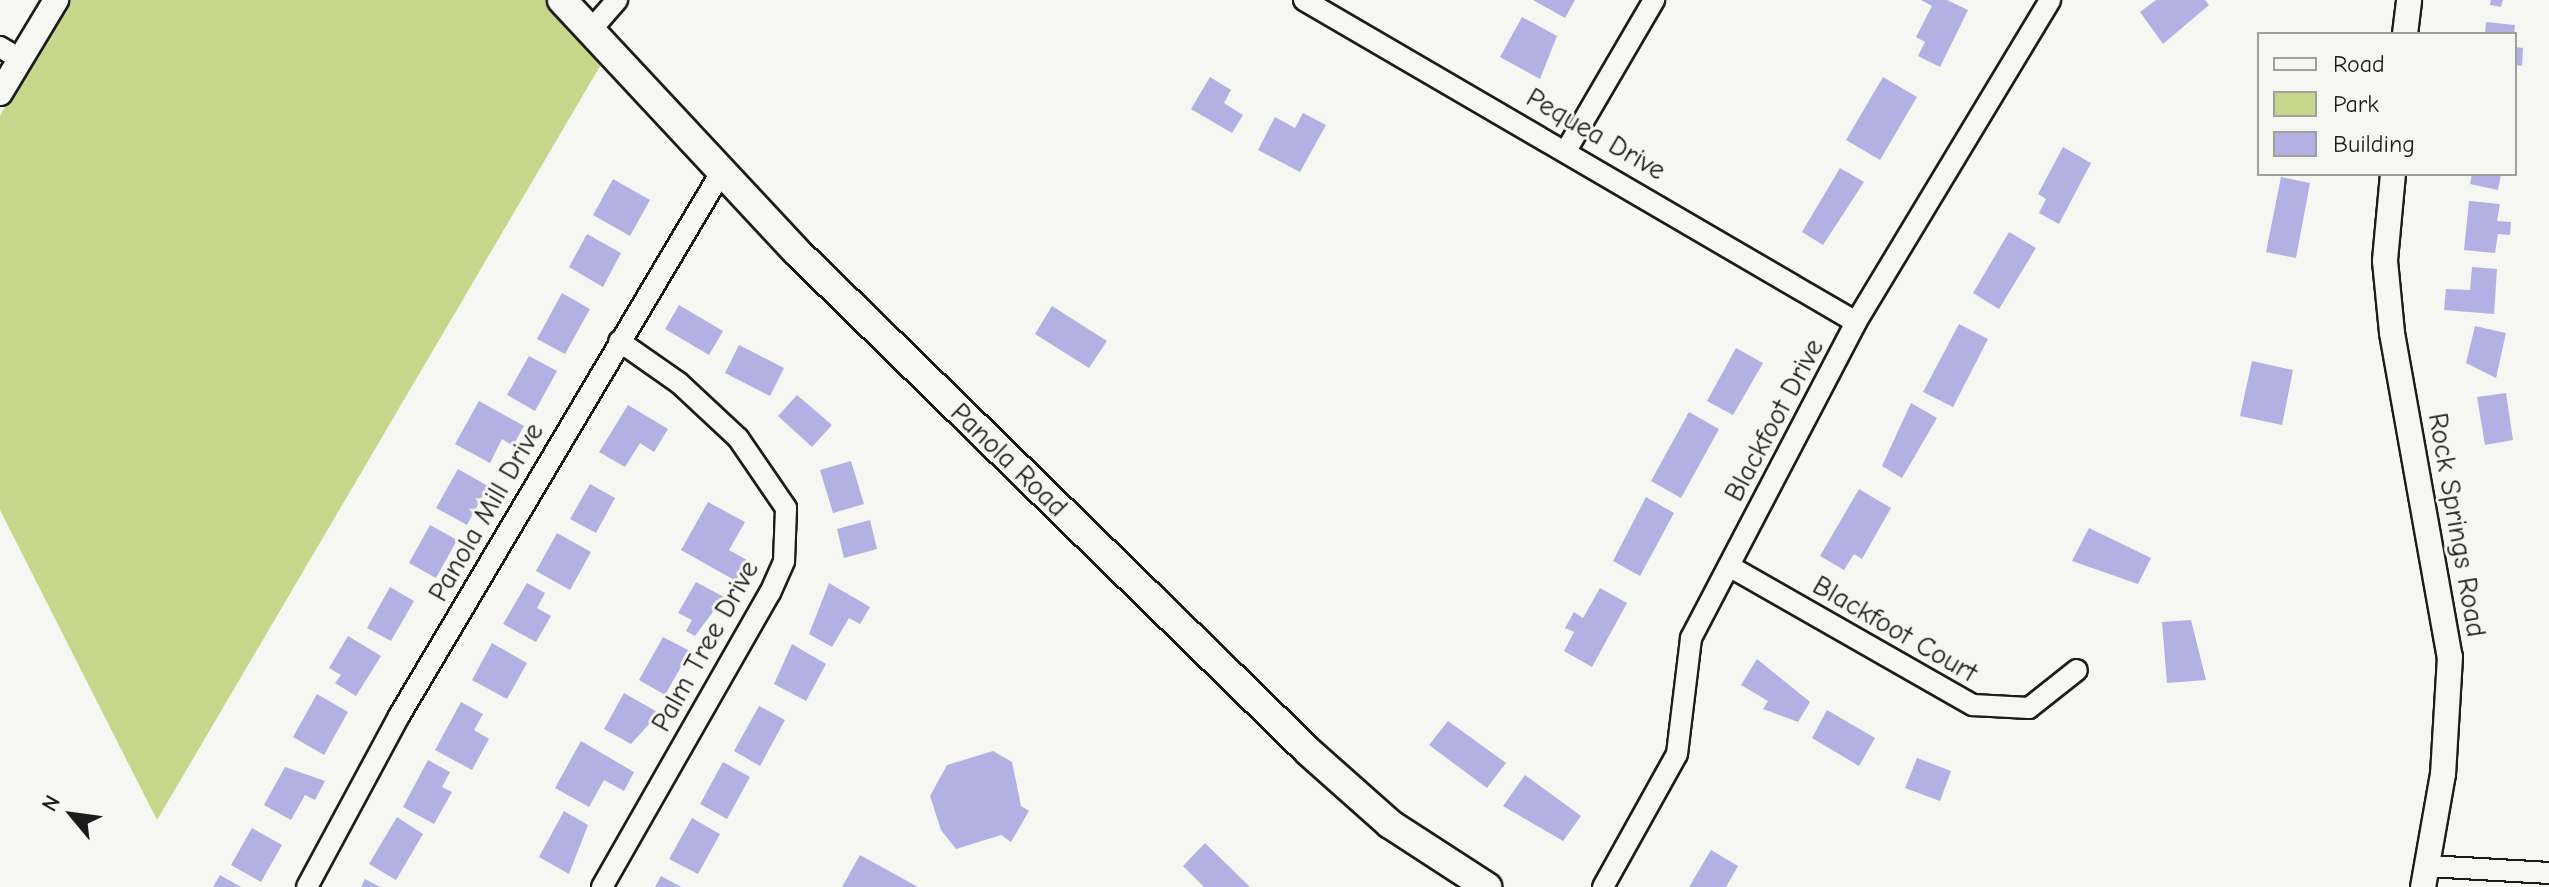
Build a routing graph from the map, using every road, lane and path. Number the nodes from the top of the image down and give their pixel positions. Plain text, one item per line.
1 (56, 0) edge
2 (562, 0) edge
3 (617, 0) edge
4 (1304, 0) edge
5 (1654, 0) edge
6 (2050, 0) edge
7 (2409, 0) edge
8 (591, 30) junction
9 (2405, 32) edge
10 (10, 53) edge
11 (0, 93) edge
12 (1567, 149) junction
13 (722, 171) junction
14 (2393, 176) edge
15 (1856, 322) junction
16 (619, 341) junction
17 (1729, 566) junction
18 (2077, 670) dead end
19 (2549, 873) edge
20 (2426, 877) edge
21 (307, 887) edge
22 (602, 887) edge
23 (1487, 887) edge
24 (1603, 887) edge

1 - 10 street
2 - 8 main road, Panola Road
3 - 8 street
4 - 12 street, Pequea Drive
5 - 12 street
6 - 15 street, Blackfoot Drive
7 - 9 street
8 - 13 main road, Panola Road
10 - 11 street
12 - 15 street, Pequea Drive
13 - 16 street, Panola Mill Drive
13 - 23 main road, Panola Road
14 - 20 street, Rock Springs Road
15 - 17 street, Blackfoot Drive
16 - 21 street, Panola Mill Drive
16 - 22 street, Palm Tree Drive
17 - 18 street, Blackfoot Court
17 - 24 street, Blackfoot Drive
19 - 20 street

